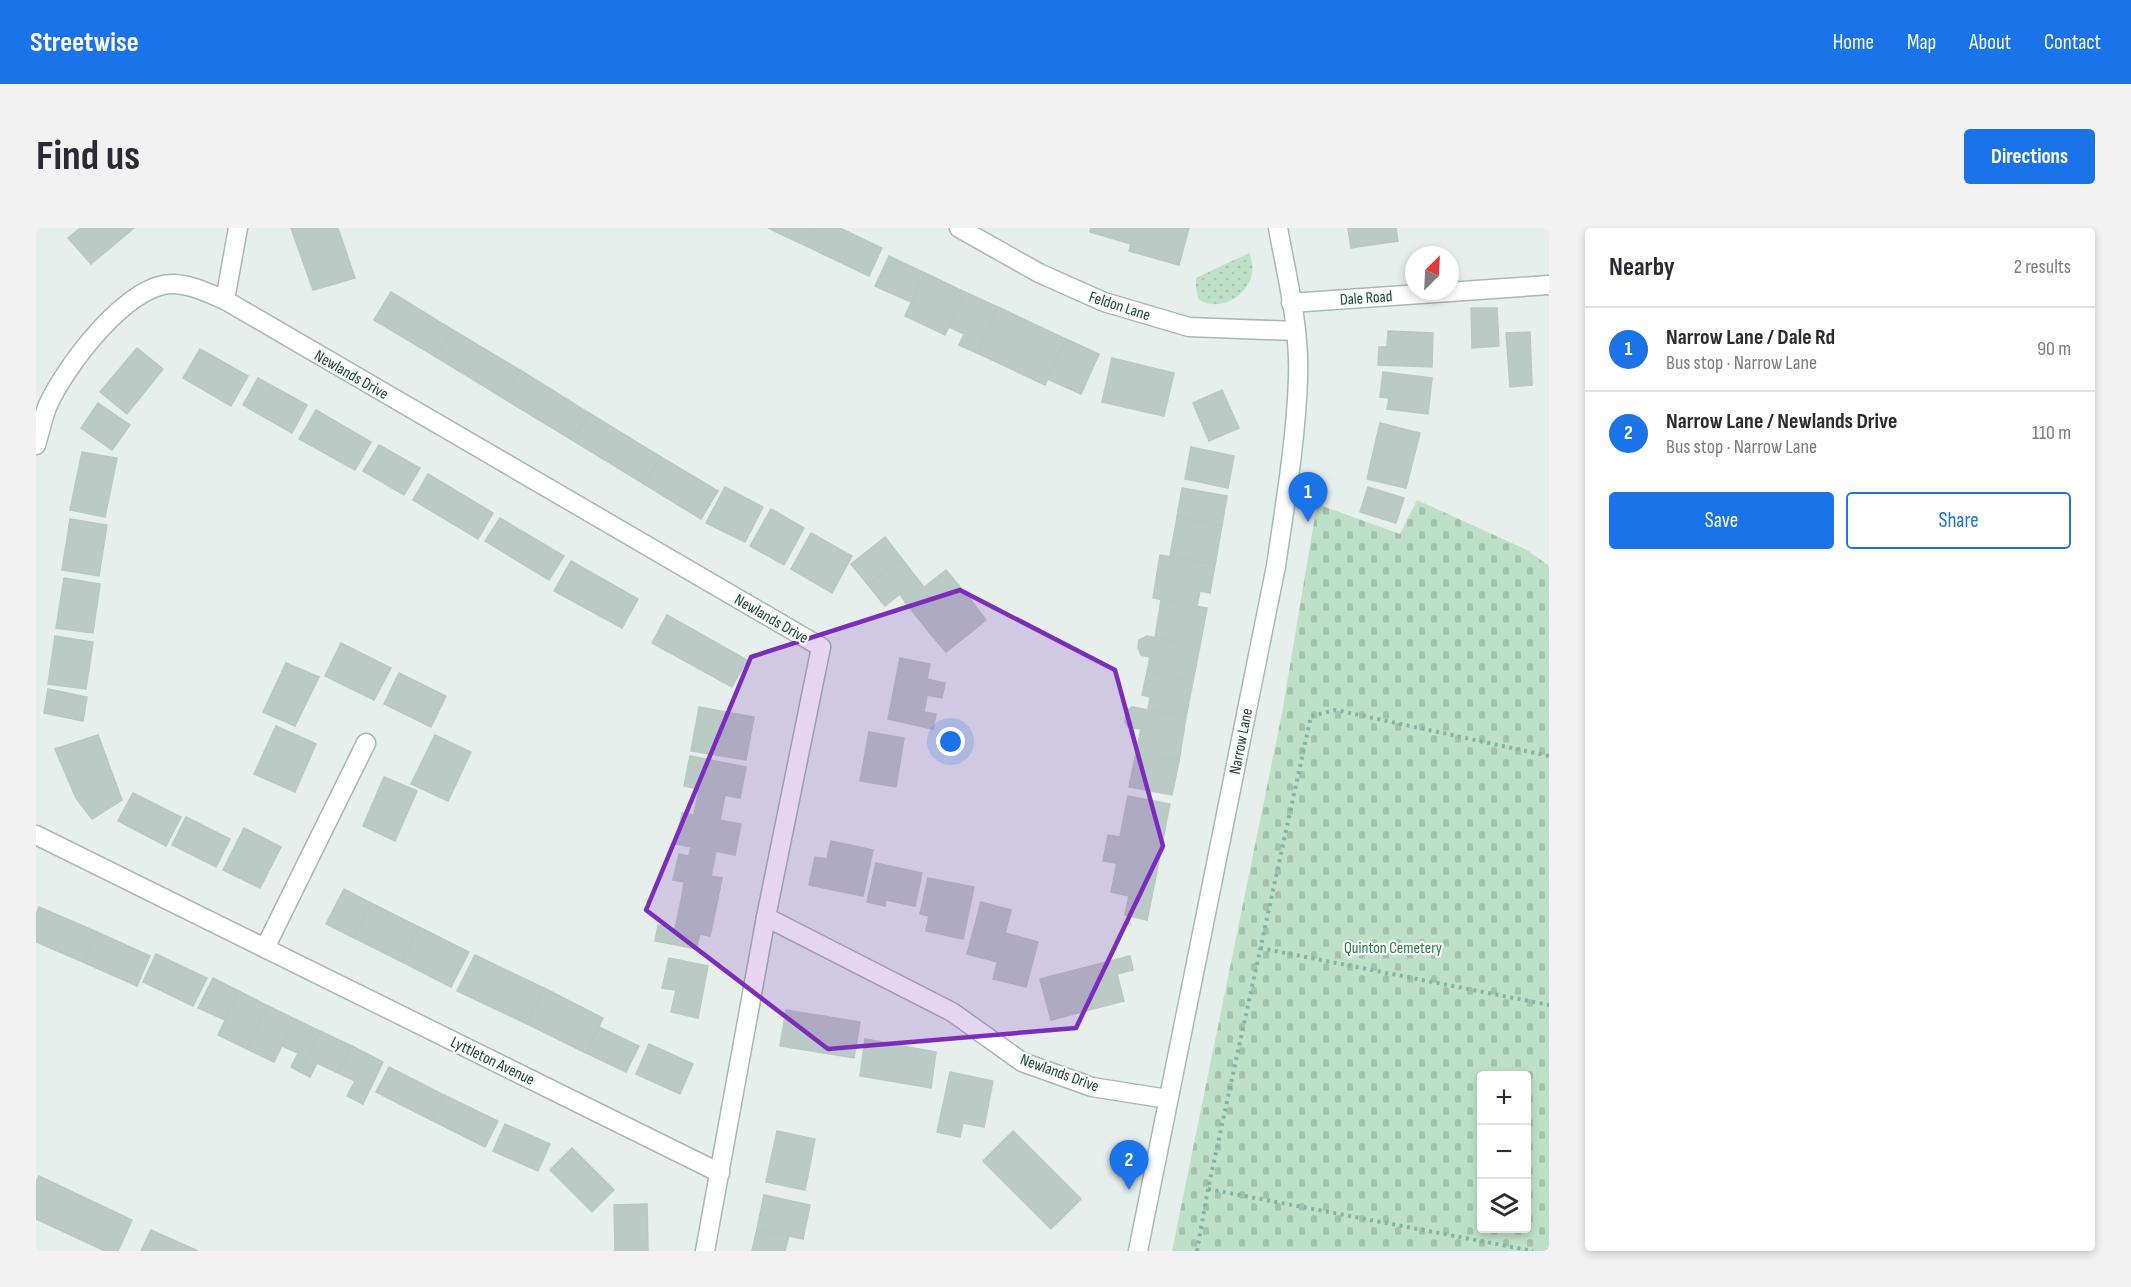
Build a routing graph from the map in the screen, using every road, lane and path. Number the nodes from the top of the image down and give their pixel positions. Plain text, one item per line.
1 (238, 228) edge
2 (959, 228) edge
3 (1278, 228) edge
4 (1549, 285) edge
5 (225, 300) junction
6 (1291, 303) junction
7 (1295, 331) junction
8 (36, 445) edge
9 (366, 743) dead end
10 (1549, 756) edge
11 (36, 835) edge
12 (766, 917) junction
13 (265, 948) junction
14 (1260, 948) junction
15 (1549, 1005) edge
16 (1168, 1099) junction
17 (720, 1173) junction
18 (1208, 1189) junction
19 (705, 1251) edge
20 (1138, 1251) edge
21 (1197, 1251) edge
22 (1533, 1251) edge

1 - 5 street
2 - 7 street, Feldon Lane
3 - 6 street, Narrow Lane
4 - 6 street, Dale Road
5 - 8 street
5 - 12 street, Newlands Drive
6 - 7 street, Narrow Lane
7 - 16 street, Narrow Lane
9 - 13 street
10 - 14 path
11 - 13 street, Lyttleton Avenue
12 - 16 street, Newlands Drive
12 - 17 street
13 - 17 street, Lyttleton Avenue
14 - 15 path
14 - 18 path
16 - 20 street, Narrow Lane
17 - 19 street
18 - 21 path
18 - 22 path

